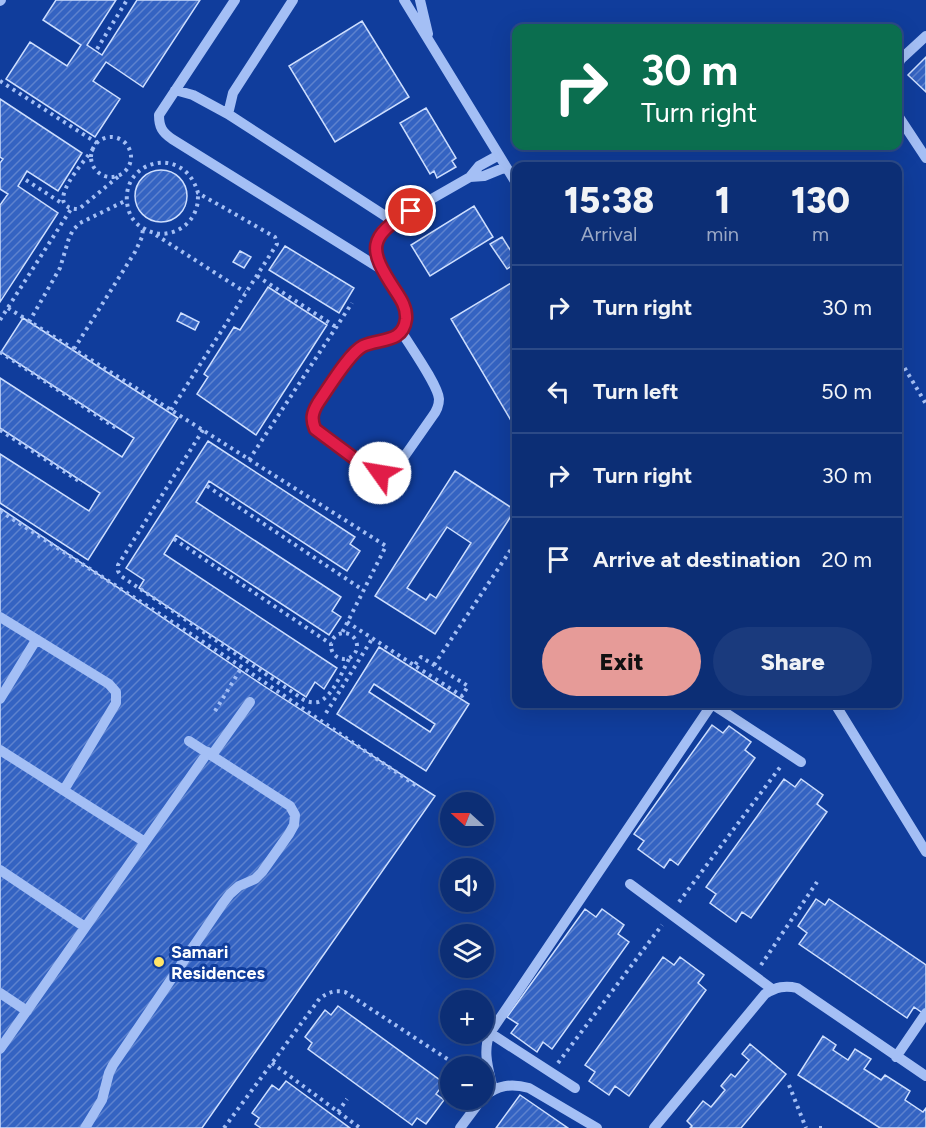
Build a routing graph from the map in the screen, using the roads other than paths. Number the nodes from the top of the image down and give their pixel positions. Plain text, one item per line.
1 (235, 0) edge
2 (293, 0) edge
3 (404, 0) edge
4 (420, 0) edge
5 (926, 36) edge
6 (429, 40) junction
7 (902, 58) edge
8 (175, 90) junction
9 (228, 114) junction
10 (902, 122) edge
11 (499, 155) junction
12 (926, 158) edge
13 (506, 167) junction
14 (470, 177) junction
15 (512, 177) edge
16 (393, 221) junction
17 (381, 270) junction
18 (401, 332) junction
19 (0, 617) edge
20 (36, 640) junction
21 (0, 699) edge
22 (250, 702) dead end
23 (708, 708) edge
24 (717, 708) edge
25 (837, 708) edge
26 (189, 741) dead end
27 (0, 750) edge
28 (210, 753) junction
29 (801, 762) dead end
30 (64, 790) junction
31 (145, 842) junction
32 (926, 852) edge
33 (0, 870) edge
34 (630, 884) dead end
35 (85, 927) junction
36 (772, 989) junction
37 (0, 993) edge
38 (27, 1011) junction
39 (926, 1013) edge
40 (494, 1027) edge
41 (494, 1036) edge
42 (0, 1049) edge
43 (896, 1057) junction
44 (926, 1077) edge
45 (574, 1088) dead end
46 (494, 1090) edge
47 (473, 1110) edge
48 (85, 1128) edge
49 (460, 1128) edge
50 (597, 1128) edge
51 (654, 1128) edge

1 - 8 street
2 - 9 street
3 - 6 street
4 - 6 street
5 - 7 street
6 - 11 street
8 - 9 street
8 - 17 street
9 - 16 street
10 - 12 street
11 - 13 street
11 - 14 street
13 - 14 street
13 - 15 street
14 - 16 street
16 - 17 street
17 - 18 street
18 - 18 street
19 - 20 street
20 - 21 street
20 - 30 street
22 - 28 street
23 - 40 street
24 - 29 street
25 - 32 street
26 - 28 street
27 - 30 street
28 - 31 street
28 - 48 street
30 - 31 street
31 - 35 street
33 - 35 street
34 - 36 street
35 - 38 street
36 - 43 street
36 - 51 street
37 - 38 street
38 - 42 street
39 - 43 street
41 - 45 street
43 - 44 street
46 - 50 street
47 - 49 street

